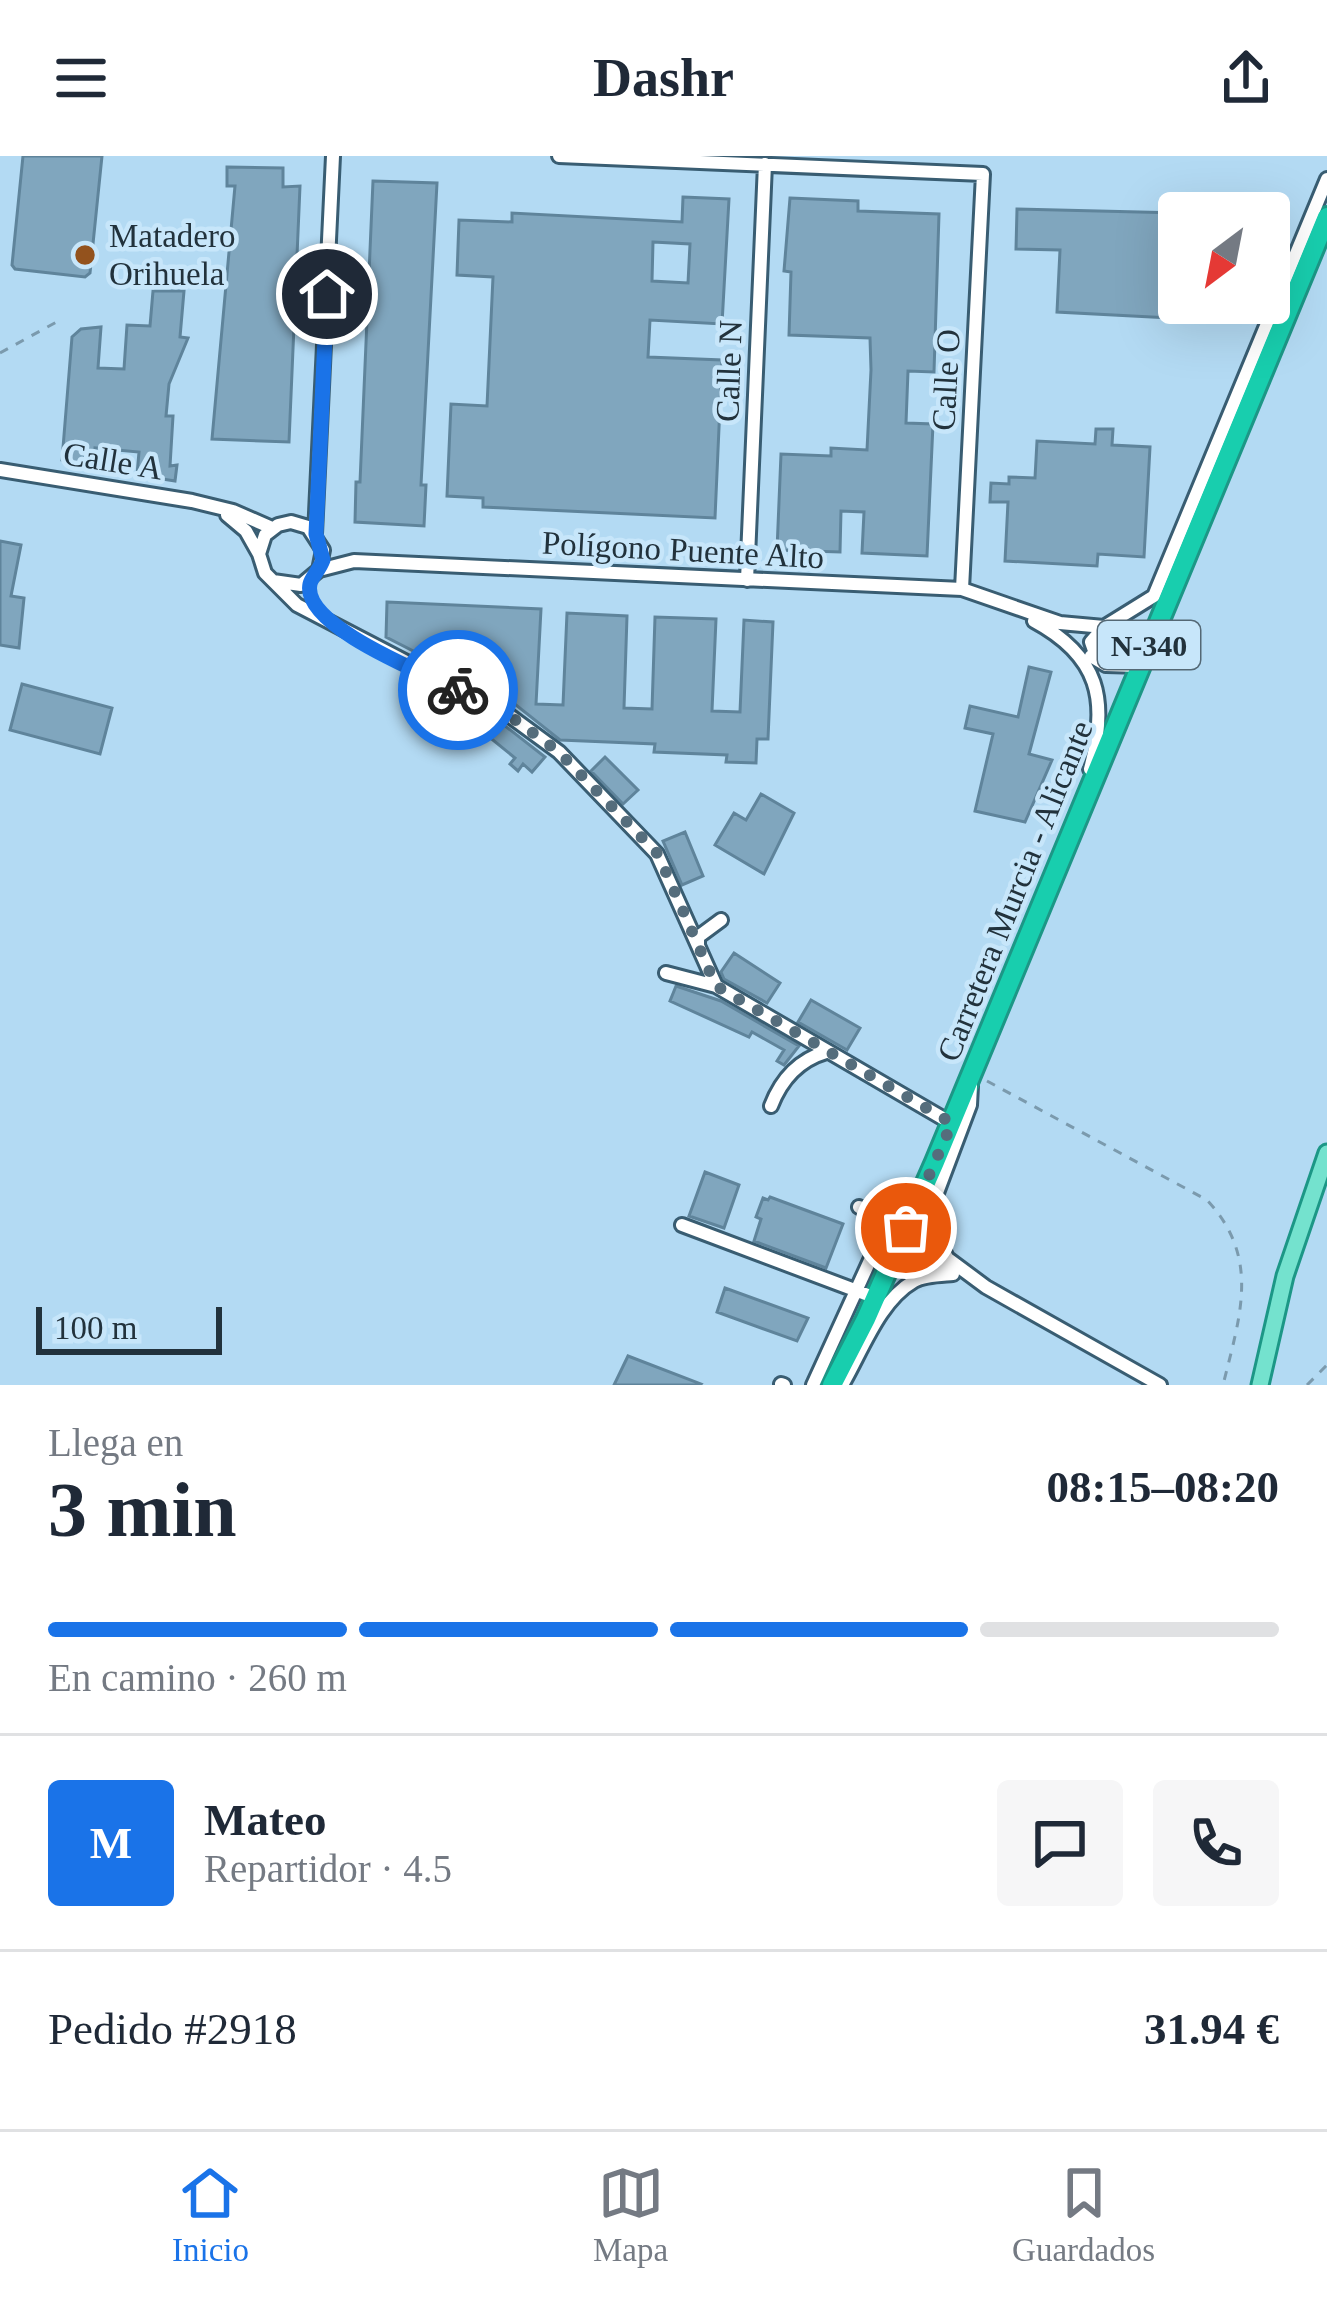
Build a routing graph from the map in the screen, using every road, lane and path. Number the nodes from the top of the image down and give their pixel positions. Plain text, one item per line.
1 (333, 156) edge
2 (559, 156) edge
3 (765, 164) junction
4 (1327, 179) edge
5 (1327, 217) edge
6 (62, 319) dead end
7 (0, 353) edge
8 (0, 470) edge
9 (317, 493) junction
10 (217, 507) junction
11 (291, 522) junction
12 (272, 528) junction
13 (318, 537) junction
14 (259, 554) junction
15 (354, 561) junction
16 (314, 575) junction
17 (273, 580) junction
18 (747, 580) junction
19 (962, 590) junction
20 (1006, 606) junction
21 (326, 621) junction
22 (1104, 628) junction
23 (1074, 647) junction
24 (1097, 659) junction
25 (1141, 666) junction
26 (1074, 827) junction
27 (721, 920) dead end
28 (698, 953) junction
29 (666, 973) dead end
30 (716, 986) junction
31 (826, 1052) junction
32 (972, 1074) junction
33 (771, 1106) dead end
34 (952, 1123) junction
35 (1327, 1153) edge
36 (859, 1207) dead end
37 (682, 1226) dead end
38 (898, 1230) junction
39 (952, 1274) junction
40 (986, 1287) junction
41 (867, 1294) junction
42 (1327, 1365) edge
43 (813, 1385) edge
44 (832, 1385) edge
45 (842, 1385) edge
46 (1160, 1385) edge
47 (1223, 1385) edge
48 (1260, 1385) edge
49 (1307, 1385) edge

1 - 9 street
2 - 3 street
3 - 18 street, Calle N
3 - 19 street, Calle O
4 - 22 street
5 - 25 highway, Carretera Murcia - Alicante / N-340
6 - 7 path
8 - 10 street, Calle A
9 - 11 street
9 - 13 street
10 - 12 street, Calle A
10 - 14 street
11 - 12 street
11 - 13 street, Polígono Puente Alto
12 - 14 street
13 - 15 street, Polígono Puente Alto
13 - 16 street
14 - 17 street
15 - 16 street, Polígono Puente Alto
15 - 18 street, Polígono Puente Alto
16 - 17 street, Polígono Puente Alto
16 - 21 street
17 - 21 street
18 - 19 street, Polígono Puente Alto
19 - 20 street, Polígono Puente Alto
20 - 22 street
20 - 23 street
21 - 28 street
22 - 24 street
22 - 25 street
23 - 24 street
23 - 26 street
24 - 25 street
25 - 26 highway, Carretera Murcia - Alicante / N-340
26 - 32 highway, Carretera Murcia - Alicante / N-340
27 - 28 street
28 - 30 street
29 - 30 street
30 - 31 street
31 - 33 street
31 - 34 street
32 - 34 highway, Carretera Murcia - Alicante / N-340
32 - 40 street
32 - 47 path
34 - 38 highway, Carretera Murcia - Alicante / N-340
35 - 48 main road
36 - 38 street
37 - 41 street
38 - 39 street
38 - 41 highway, Carretera Murcia - Alicante / N-340
39 - 40 street
39 - 45 street
40 - 46 street
41 - 43 street
41 - 44 highway, Carretera Murcia - Alicante / N-340
42 - 49 path

